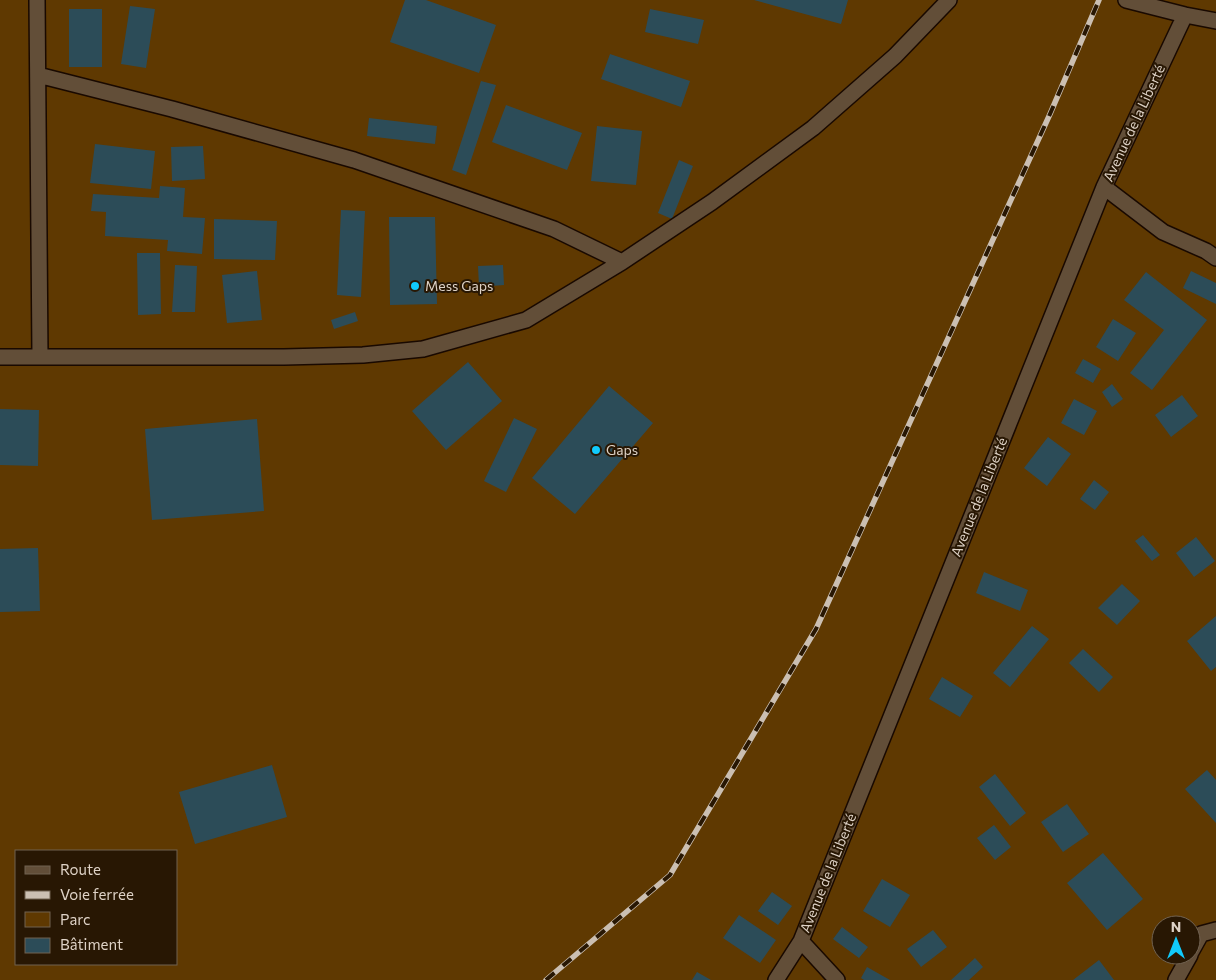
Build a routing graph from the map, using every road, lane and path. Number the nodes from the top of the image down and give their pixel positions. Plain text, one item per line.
1 (37, 0) edge
2 (949, 0) edge
3 (1126, 0) edge
4 (1185, 15) junction
5 (1216, 21) edge
6 (38, 75) junction
7 (1104, 187) junction
8 (1216, 258) edge
9 (622, 262) junction
10 (40, 356) junction
11 (0, 357) edge
12 (1216, 930) edge
13 (1201, 934) edge
14 (801, 941) junction
15 (1184, 965) edge
16 (776, 980) edge
17 (837, 980) edge
18 (1176, 980) edge

1 - 6 street
2 - 9 street
3 - 4 street
4 - 5 street
4 - 7 street, Avenue de la Liberté
6 - 9 street
6 - 10 street
7 - 8 street
7 - 14 street, Avenue de la Liberté
9 - 10 street
10 - 11 street
12 - 13 street
14 - 16 street, Avenue de la Liberté
14 - 17 street
15 - 18 street

